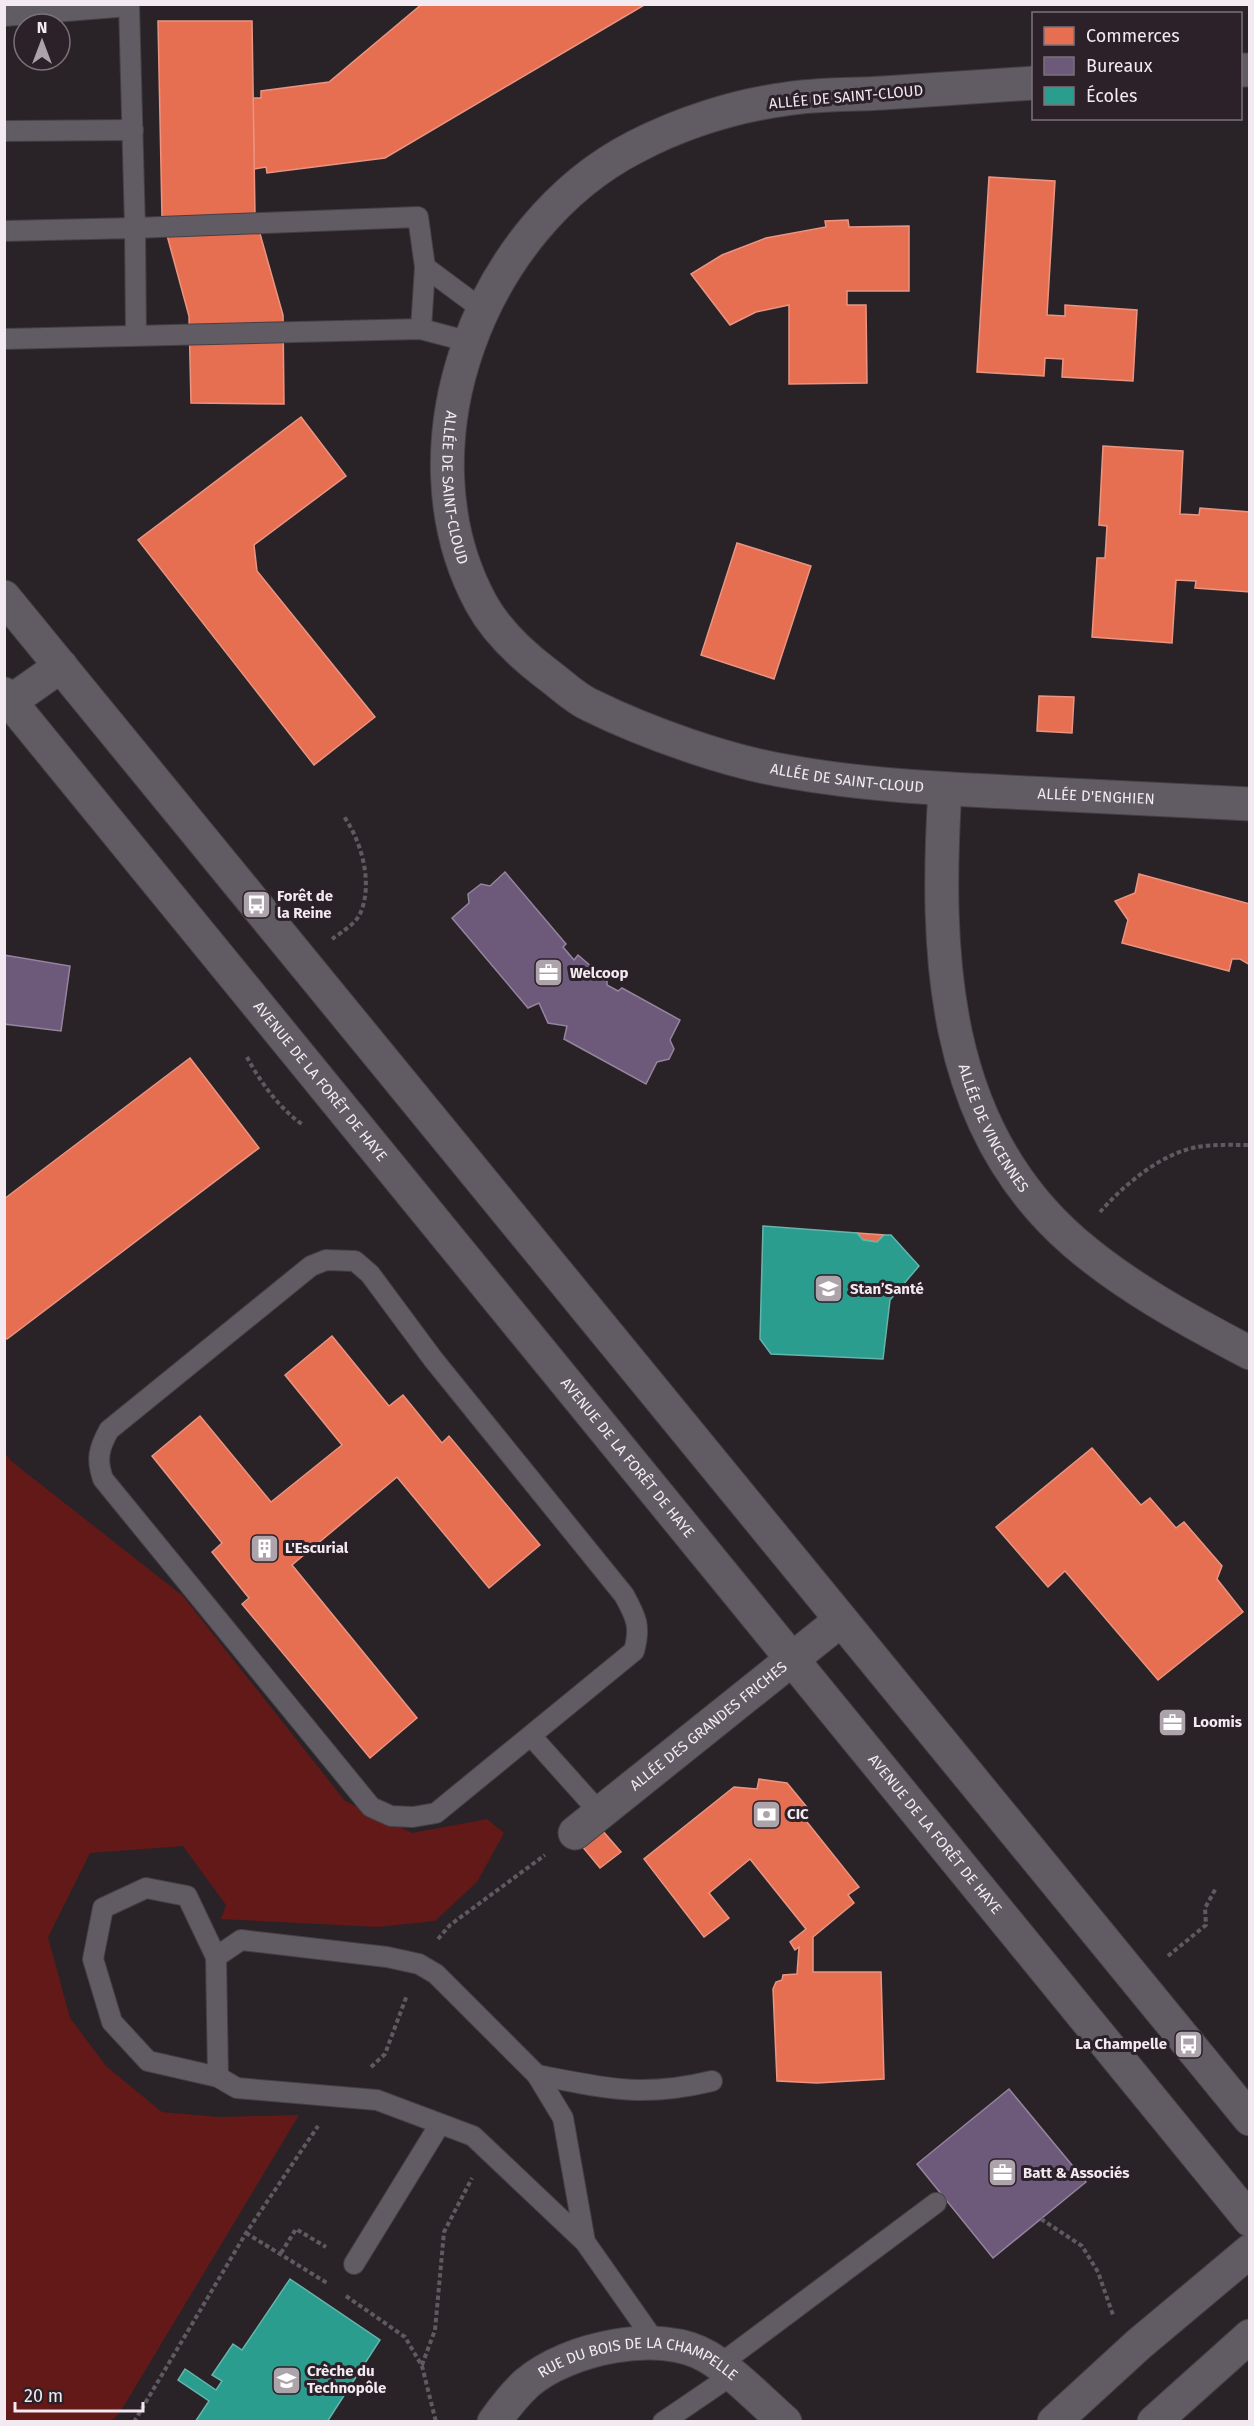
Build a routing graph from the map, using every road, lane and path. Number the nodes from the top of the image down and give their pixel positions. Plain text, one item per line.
1 (129, 5) edge
2 (4, 16) edge
3 (1032, 83) edge
4 (133, 130) junction
5 (4, 131) edge
6 (135, 228) junction
7 (4, 231) edge
8 (425, 267) junction
9 (483, 310) junction
10 (421, 329) junction
11 (136, 335) junction
12 (4, 339) edge
13 (470, 342) junction
14 (4, 597) edge
15 (61, 666) junction
16 (7, 701) edge
17 (945, 789) junction
18 (1250, 804) edge
19 (343, 814) dead end
20 (303, 961) junction
21 (1250, 1145) edge
22 (1074, 1242) junction
23 (1250, 1353) edge
24 (841, 1620) junction
25 (792, 1659) junction
26 (532, 1737) junction
27 (601, 1814) junction
28 (575, 1833) joint
29 (1216, 1888) dead end
30 (450, 1925) dead end
31 (216, 1957) junction
32 (419, 1964) junction
33 (1137, 1982) junction
34 (385, 2054) dead end
35 (537, 2075) junction
36 (218, 2077) junction
37 (712, 2080) dead end
38 (339, 2096) junction
39 (1250, 2119) edge
40 (440, 2124) junction
41 (487, 2149) junction
42 (936, 2203) dead end
43 (1041, 2219) dead end
44 (1250, 2220) edge
45 (246, 2233) junction
46 (585, 2242) junction
47 (1250, 2251) edge
48 (281, 2253) junction
49 (354, 2264) joint
50 (331, 2286) dead end
51 (341, 2293) dead end
52 (1250, 2336) edge
53 (656, 2343) junction
54 (1139, 2344) junction
55 (422, 2366) junction
56 (725, 2370) junction
57 (134, 2421) edge
58 (436, 2421) edge
59 (495, 2421) edge
60 (663, 2421) edge
61 (785, 2421) edge
62 (1054, 2421) edge
63 (1154, 2421) edge

1 - 2 lane
1 - 4 lane
3 - 9 street, ALLÉE DE SAINT-CLOUD
4 - 5 lane
4 - 6 lane
6 - 7 lane
6 - 8 lane
6 - 11 lane
8 - 9 lane
8 - 10 lane
9 - 13 street, ALLÉE DE SAINT-CLOUD
10 - 11 lane
10 - 13 lane
11 - 12 lane
13 - 17 street, ALLÉE DE SAINT-CLOUD
14 - 15 street
15 - 16 street
15 - 20 street
16 - 25 street, AVENUE DE LA FORÊT DE HAYE
17 - 18 street, ALLÉE D'ENGHIEN
17 - 22 street, ALLÉE DE VINCENNES
19 - 20 path
20 - 24 street
21 - 22 path
22 - 23 street, ALLÉE DE VINCENNES
24 - 25 street, ALLÉE DES GRANDES FRICHES
24 - 33 street
25 - 27 street, ALLÉE DES GRANDES FRICHES
25 - 44 street, AVENUE DE LA FORÊT DE HAYE
26 - 26 lane
26 - 27 lane
27 - 28 street, ALLÉE DES GRANDES FRICHES
28 - 30 path
29 - 33 path
31 - 32 lane
31 - 36 lane
31 - 36 lane
32 - 34 path
32 - 35 lane
33 - 39 street
35 - 37 lane
35 - 46 lane
36 - 38 lane
38 - 40 lane
38 - 45 path
40 - 41 lane
40 - 49 lane
41 - 46 lane
41 - 55 path
42 - 56 lane
43 - 54 path
45 - 48 path
45 - 57 path
46 - 53 lane
47 - 54 street
48 - 49 path
48 - 50 path
51 - 55 path
52 - 63 street
53 - 56 street, RUE DU BOIS DE LA CHAMPELLE
53 - 59 street, RUE DU BOIS DE LA CHAMPELLE
54 - 62 street
55 - 58 path
56 - 60 lane
56 - 61 street, RUE DU BOIS DE LA CHAMPELLE

